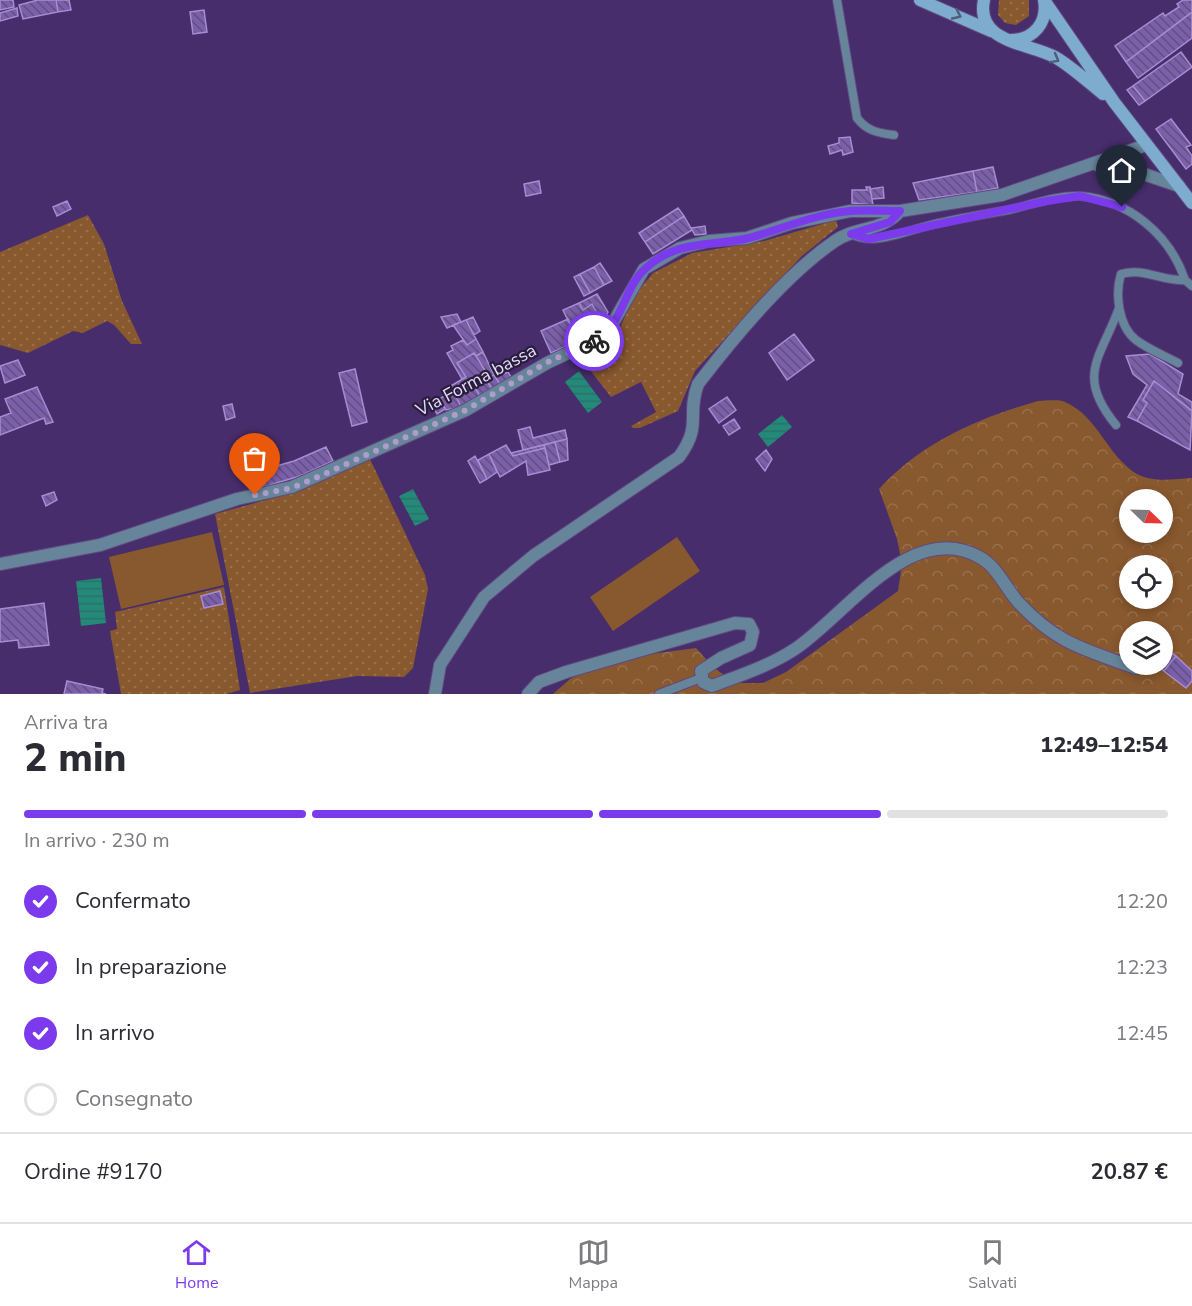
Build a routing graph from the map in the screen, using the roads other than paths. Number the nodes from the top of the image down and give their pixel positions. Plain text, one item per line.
1 (837, 0) edge
2 (920, 0) edge
3 (984, 0) edge
4 (1044, 0) edge
5 (997, 34) junction
6 (1114, 102) junction
7 (894, 135) dead end
8 (1146, 146) junction
9 (1092, 164) junction
10 (1179, 186) junction
11 (1192, 202) edge
12 (900, 211) junction
13 (851, 234) junction
14 (1189, 283) edge
15 (1119, 308) junction
16 (1178, 363) dead end
17 (1116, 425) dead end
18 (0, 564) edge
19 (1119, 662) edge
20 (701, 678) junction
21 (435, 694) edge
22 (528, 694) edge
23 (659, 694) edge

1 - 7 lane
2 -> 5 main road
3 - 5 main road
4 - 5 main road
4 - 6 main road
5 -> 6 main road
6 - 8 main road
8 - 9 street, Via Forma bassa
8 - 10 main road
9 - 10 street, Via Forma bassa
9 - 12 street, Via Forma bassa
10 - 11 main road
12 - 13 street, Via Forma bassa
12 - 18 street, Via Forma bassa
13 - 14 lane
13 - 21 street, Via Forma bassa
14 - 15 lane
15 - 16 lane
15 - 17 lane
19 - 20 street
20 - 22 street
20 - 23 lane

